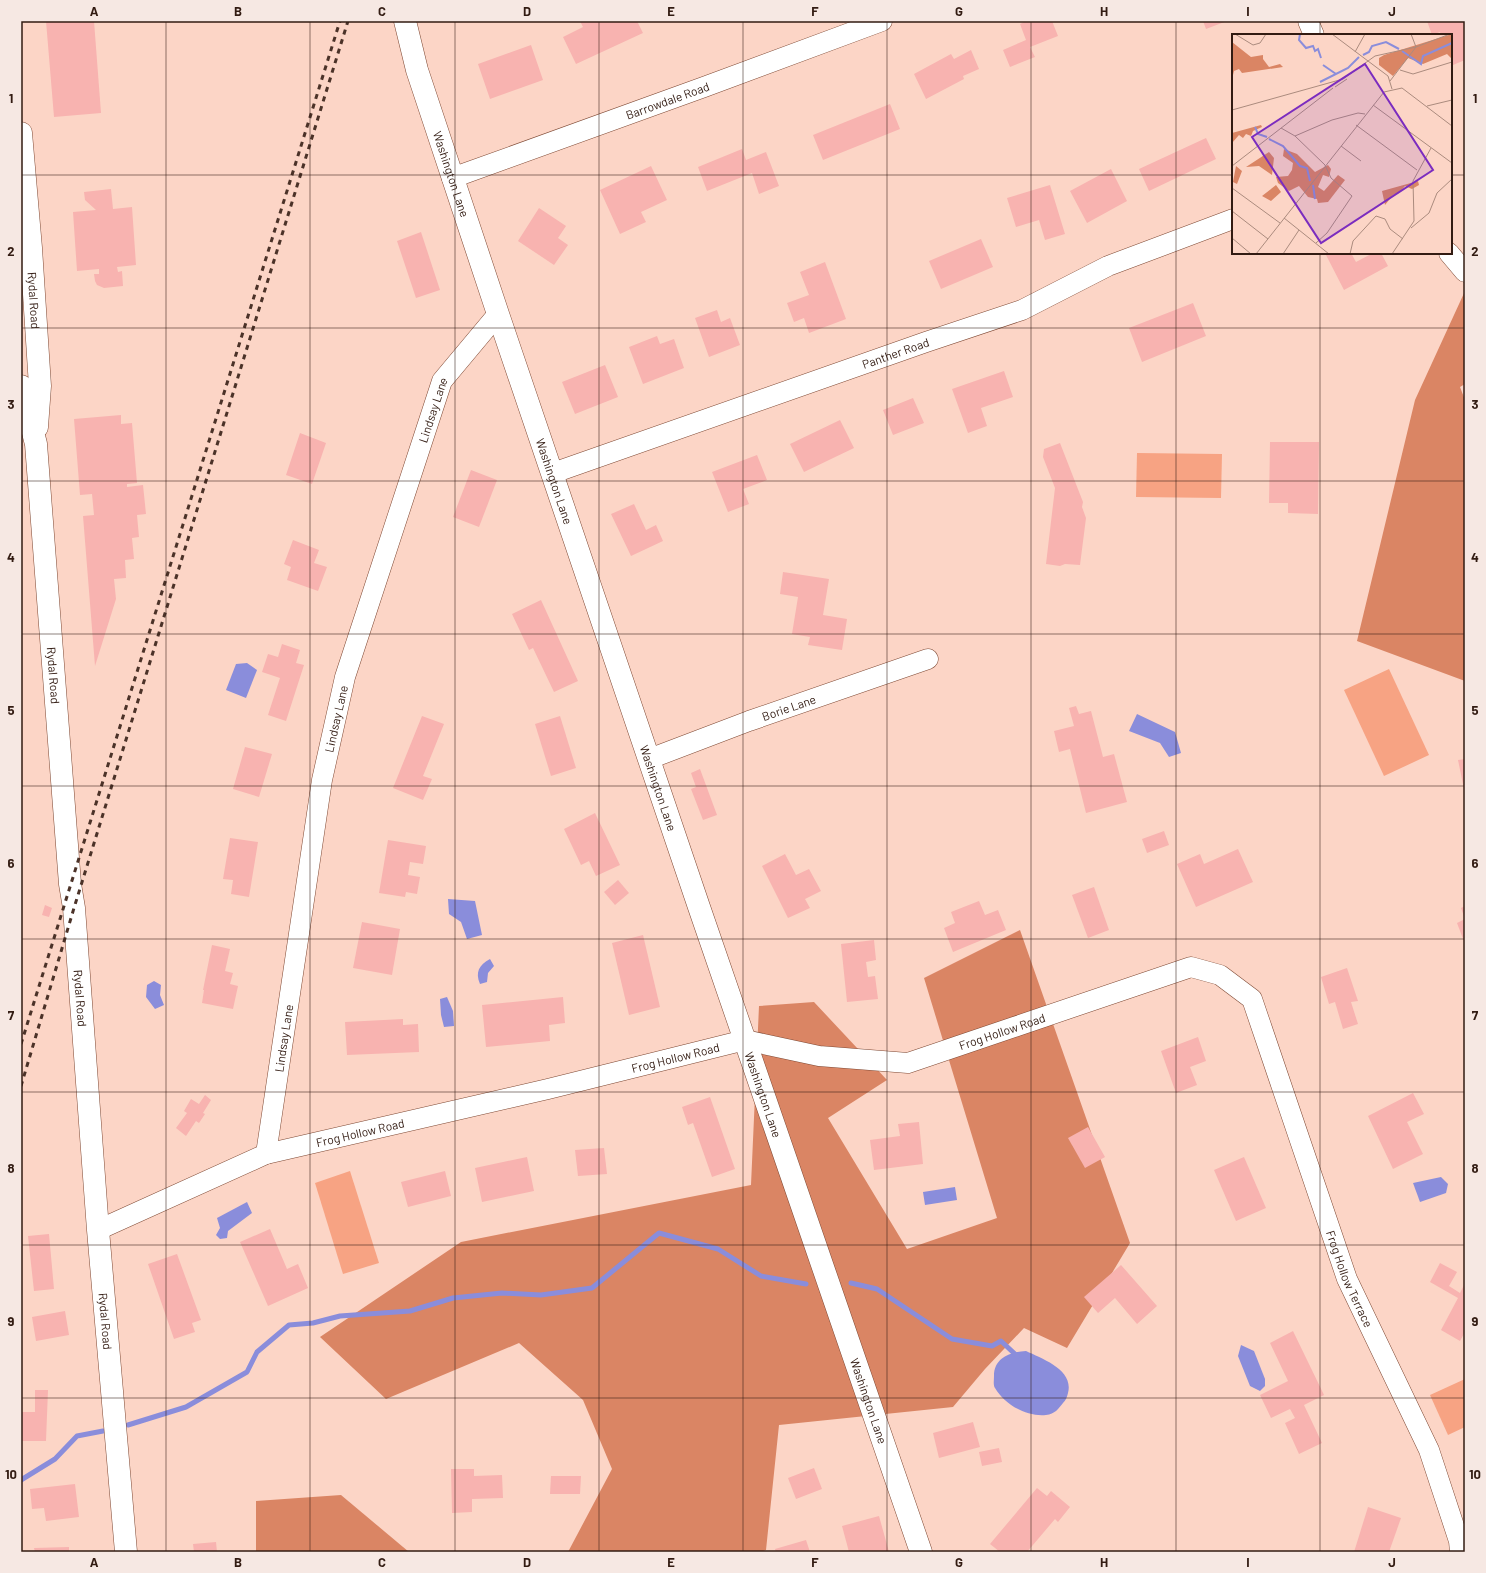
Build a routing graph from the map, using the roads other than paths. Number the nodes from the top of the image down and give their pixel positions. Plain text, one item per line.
1 (405, 21) edge
2 (882, 21) edge
3 (1308, 21) edge
4 (1314, 34) edge
5 (21, 133) edge
6 (452, 178) junction
7 (1232, 219) edge
8 (1450, 254) edge
9 (1465, 272) edge
10 (498, 314) junction
11 (21, 386) edge
12 (28, 445) edge
13 (29, 469) edge
14 (553, 473) junction
15 (928, 659) dead end
16 (649, 759) junction
17 (1252, 999) joint
18 (745, 1040) junction
19 (266, 1154) junction
20 (98, 1230) junction
21 (126, 1552) edge
22 (922, 1552) edge
23 (1460, 1552) edge

1 - 6 main road, Washington Lane
2 - 6 street, Barrowdale Road
3 - 4 street
5 - 12 main road, Rydal Road
6 - 10 main road, Washington Lane
7 - 14 street, Panther Road
8 - 9 street
10 - 14 main road, Washington Lane
10 - 19 street, Lindsay Lane
11 - 12 main road, Rydal Road
12 - 13 main road, Rydal Road
13 - 20 main road, Rydal Road
14 - 16 main road, Washington Lane
15 - 16 street, Borie Lane
16 - 18 main road, Washington Lane
17 - 18 street, Frog Hollow Road
17 - 23 street, Frog Hollow Terrace
18 - 19 street, Frog Hollow Road
18 - 22 main road, Washington Lane
19 - 20 street, Frog Hollow Road
20 - 21 main road, Rydal Road

